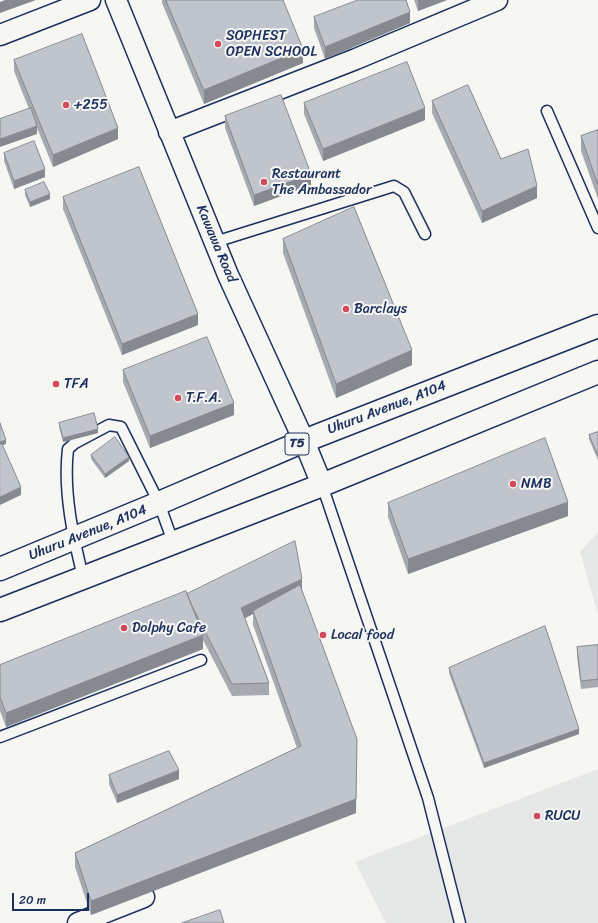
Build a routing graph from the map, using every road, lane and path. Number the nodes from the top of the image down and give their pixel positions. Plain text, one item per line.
1 (90, 0) edge
2 (116, 0) edge
3 (497, 0) edge
4 (0, 35) edge
5 (547, 112) dead end
6 (169, 132) junction
7 (598, 228) edge
8 (425, 234) dead end
9 (215, 242) junction
10 (598, 326) edge
11 (598, 372) edge
12 (304, 440) junction
13 (322, 485) junction
14 (159, 503) junction
15 (73, 539) junction
16 (174, 542) junction
17 (0, 569) edge
18 (83, 577) junction
19 (0, 610) edge
20 (201, 660) dead end
21 (0, 737) edge
22 (144, 897) edge
23 (78, 923) edge
24 (460, 923) edge

1 - 4 street
2 - 6 street, Kawawa Road
3 - 6 street
5 - 7 lane
6 - 9 street, Kawawa Road
8 - 9 lane
9 - 12 street, Kawawa Road
10 - 12 highway, Uhuru Avenue, A104 / T5
11 - 13 highway
12 - 13 street, Kawawa Road
12 - 14 highway, Uhuru Avenue, A104 / T5
13 - 16 highway
13 - 24 lane
14 - 15 highway, Uhuru Avenue, A104 / T5
14 - 15 lane
14 - 16 lane
15 - 17 highway, Uhuru Avenue, A104 / T5
15 - 18 lane
16 - 18 highway
18 - 19 highway
20 - 21 lane
22 - 23 street

